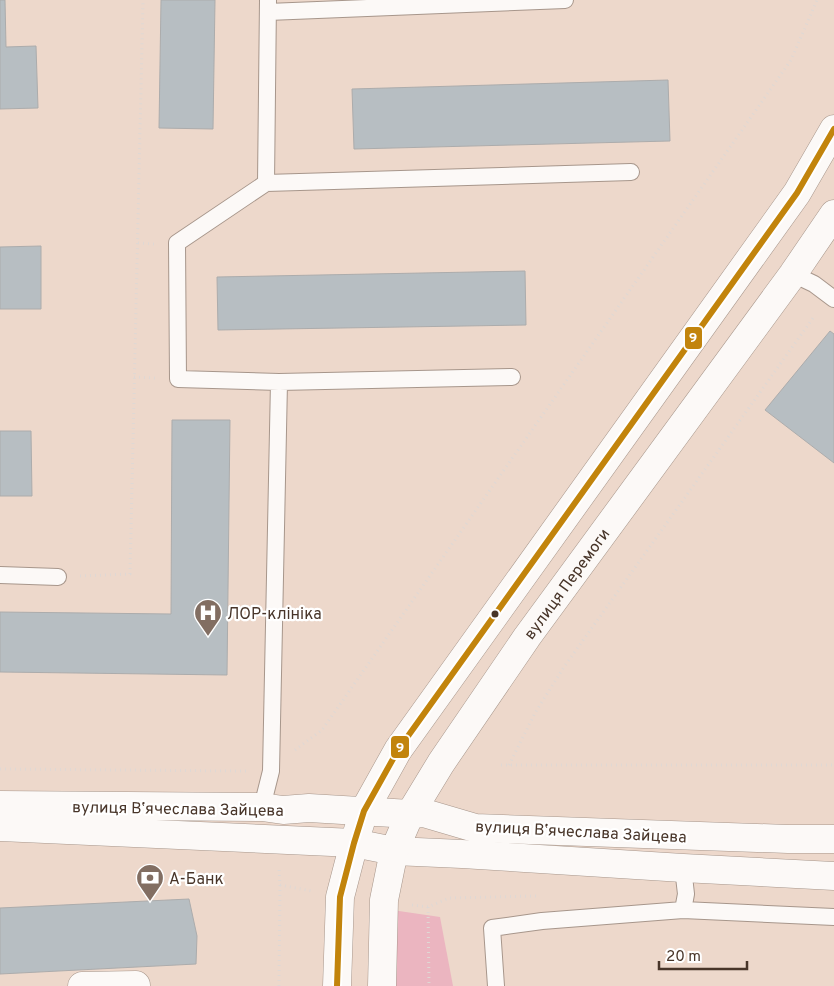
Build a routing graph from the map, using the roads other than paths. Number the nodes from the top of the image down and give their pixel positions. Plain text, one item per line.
1 (566, 0) edge
2 (268, 6) edge
3 (834, 129) edge
4 (632, 172) dead end
5 (266, 183) junction
6 (834, 214) edge
7 (793, 274) junction
8 (834, 299) edge
9 (512, 377) dead end
10 (279, 382) junction
11 (0, 575) edge
12 (58, 577) road end
13 (0, 806) edge
14 (262, 807) junction
15 (364, 811) junction
16 (410, 814) junction
17 (0, 827) edge
18 (834, 839) edge
19 (354, 843) junction
20 (394, 851) junction
21 (683, 868) junction
22 (834, 876) edge
23 (683, 910) junction
24 (834, 917) edge
25 (82, 986) edge
26 (136, 986) edge
27 (337, 986) edge
28 (382, 986) edge
29 (496, 986) edge

1 - 2 lane
2 - 5 lane
3 - 15 main road
4 - 5 lane
5 - 10 lane
6 - 7 main road, вулиця Перемоги
7 - 8 lane
7 - 16 main road, вулиця Перемоги
9 - 10 lane
10 - 14 lane
11 - 12 lane
13 - 14 main road, вулиця Вʼячеслава Зайцева
14 - 15 main road, вулиця Вʼячеслава Зайцева
15 - 16 main road, вулиця Вʼячеслава Зайцева
15 - 19 main road
16 - 18 main road, вулиця Вʼячеслава Зайцева
16 - 20 main road, вулиця Перемоги
17 - 19 main road, вулиця Вʼячеслава Зайцева
19 - 20 main road, вулиця Вʼячеслава Зайцева
19 - 27 main road
20 - 21 main road, вулиця Вʼячеслава Зайцева
20 - 28 main road, вулиця Перемоги
21 - 22 main road, вулиця Вʼячеслава Зайцева
21 - 23 lane
23 - 24 lane
23 - 29 lane
25 - 26 main road

